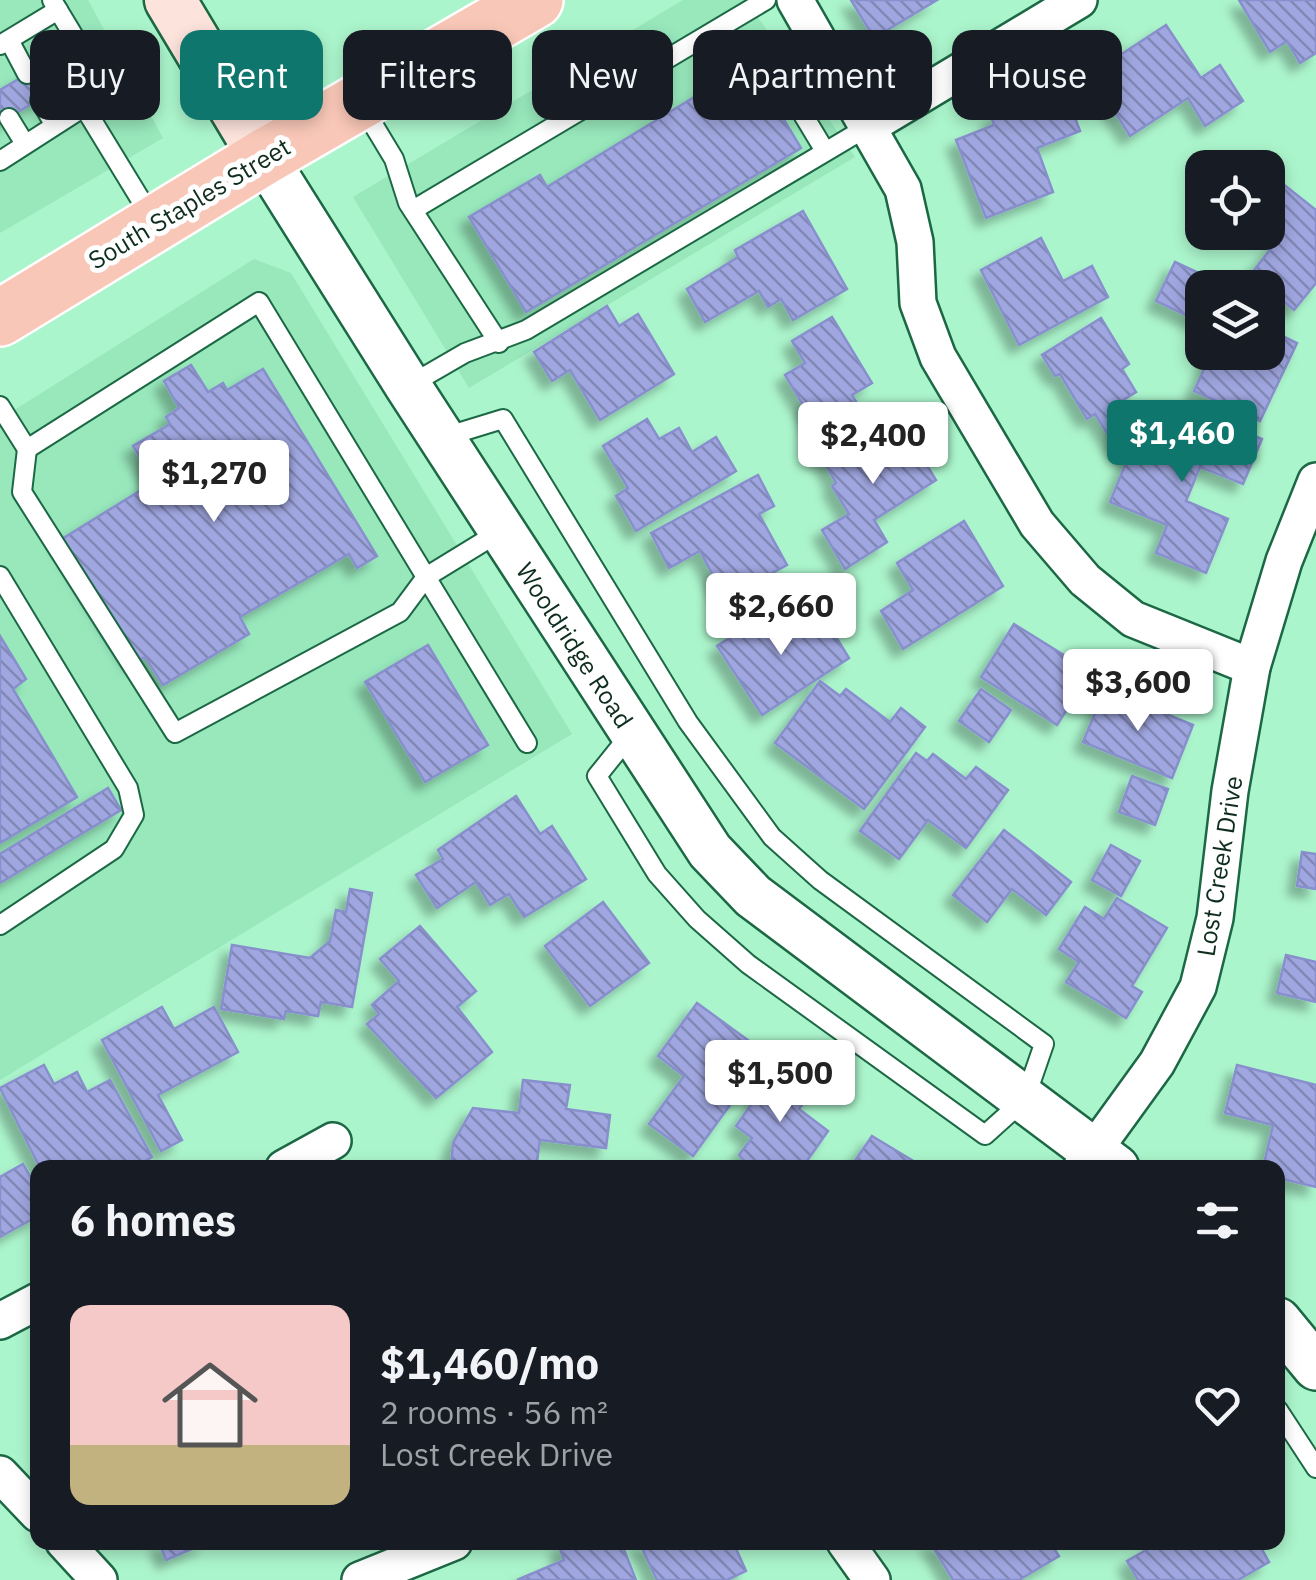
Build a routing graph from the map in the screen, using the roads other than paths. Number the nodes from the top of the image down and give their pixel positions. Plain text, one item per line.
1 (170, 0) edge
2 (535, 0) edge
3 (766, 0) edge
4 (795, 0) edge
5 (1079, 0) edge
6 (55, 5) edge
7 (70, 30) edge
8 (484, 30) edge
9 (4, 42) edge
10 (27, 74) dead end
11 (343, 112) edge
12 (9, 118) dead end
13 (52, 120) edge
14 (61, 120) edge
15 (92, 120) edge
16 (371, 120) edge
17 (806, 120) edge
18 (54, 124) junction
19 (869, 126) junction
20 (24, 144) junction
21 (825, 151) junction
22 (264, 156) junction
23 (0, 161) edge
24 (413, 210) junction
25 (155, 224) junction
26 (0, 318) edge
27 (499, 343) junction
28 (408, 386) junction
29 (0, 406) edge
30 (441, 438) junction
31 (27, 449) junction
32 (1316, 480) edge
33 (501, 531) junction
34 (0, 576) edge
35 (426, 577) junction
36 (1252, 667) junction
37 (527, 742) dead end
38 (0, 925) edge
39 (1025, 1100) junction
40 (333, 1141) dead end
41 (299, 1160) edge
42 (1096, 1160) edge
43 (1099, 1160) edge
44 (30, 1305) edge
45 (0, 1321) edge
46 (1285, 1329) edge
47 (1316, 1366) edge
48 (1285, 1421) edge
49 (1316, 1468) edge
50 (0, 1474) edge
51 (30, 1506) edge
52 (71, 1550) edge
53 (851, 1550) edge
54 (441, 1558) edge
55 (99, 1580) edge
56 (360, 1580) edge
57 (872, 1580) edge

1 - 22 main road, Wooldridge Road
2 - 8 main road, South Staples Street
3 - 24 lane
4 - 19 street
5 - 19 street
6 - 7 lane
6 - 9 lane
9 - 10 lane
11 - 22 main road, South Staples Street
12 - 20 lane
13 - 18 lane
14 - 18 lane
15 - 25 lane
16 - 24 lane
17 - 21 lane
18 - 20 lane
19 - 21 lane
19 - 36 street
20 - 23 lane
21 - 27 lane
22 - 25 main road, South Staples Street
22 - 28 street, Wooldridge Road
24 - 27 lane
25 - 26 main road, South Staples Street
27 - 28 lane
28 - 30 street, Wooldridge Road
29 - 31 lane
30 - 33 street, Wooldridge Road
30 - 39 lane
31 - 35 lane
31 - 35 lane
32 - 36 street, Lost Creek Drive
33 - 35 lane
33 - 39 street, Wooldridge Road
34 - 38 lane
35 - 37 lane
36 - 43 street, Lost Creek Drive
39 - 42 street, Wooldridge Road
40 - 41 street
44 - 45 street
46 - 47 street
48 - 49 lane
50 - 51 street
52 - 55 street
53 - 57 street
54 - 56 street

